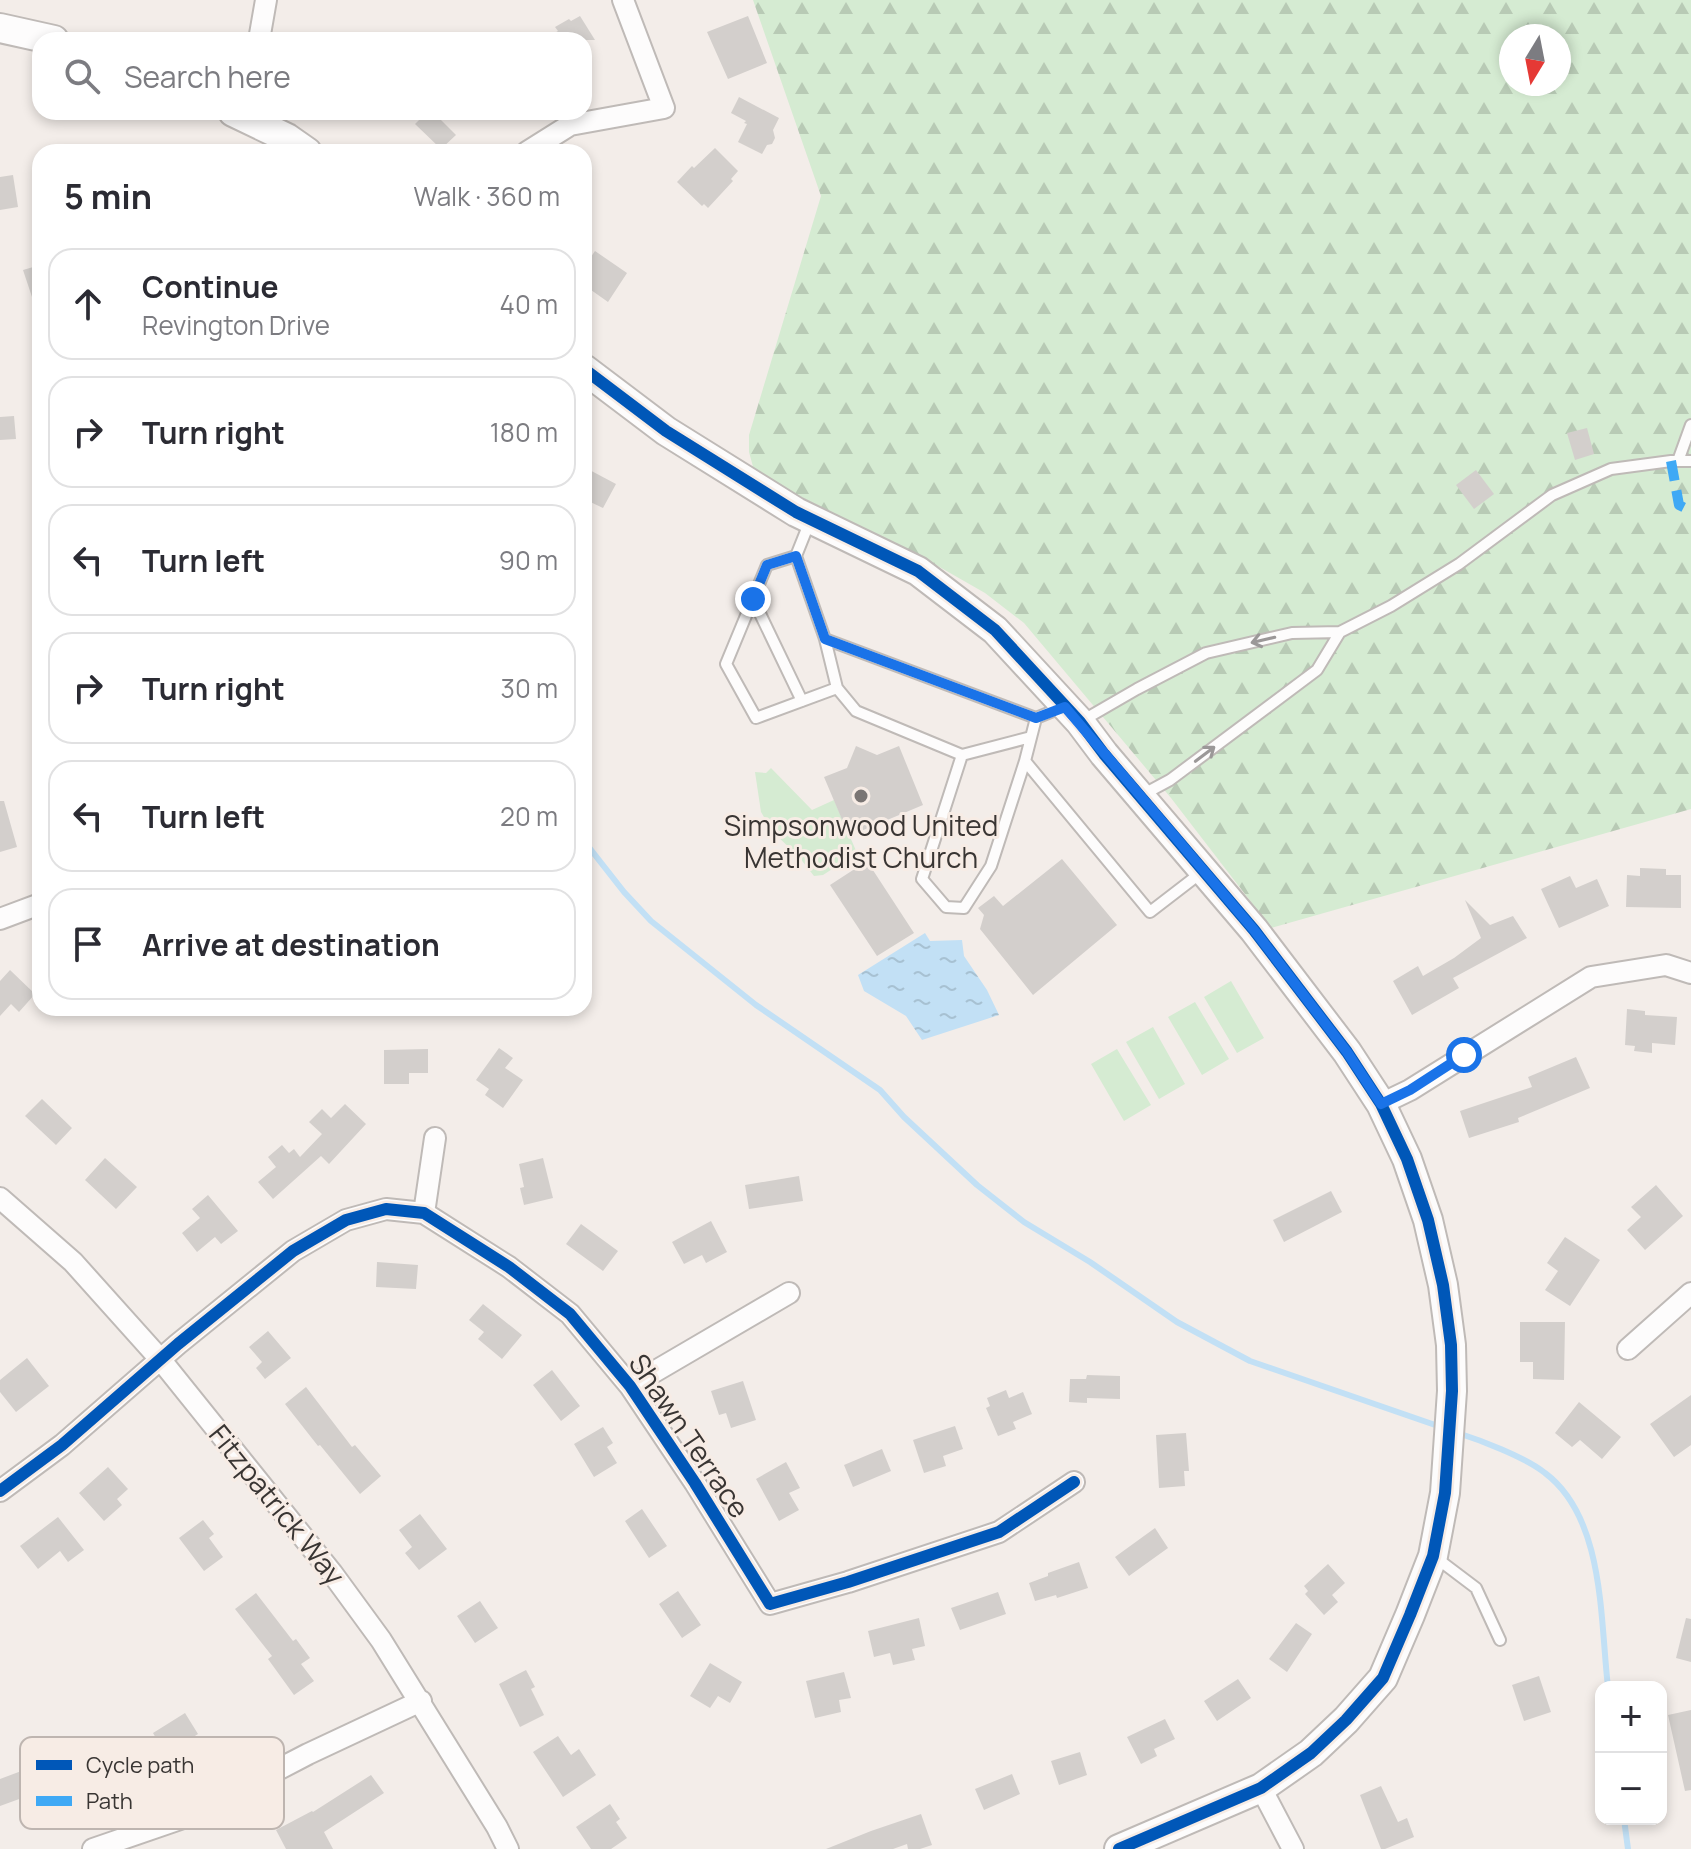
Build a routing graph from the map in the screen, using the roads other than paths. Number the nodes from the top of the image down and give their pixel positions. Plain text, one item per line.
1 (266, 0) edge
2 (623, 0) edge
3 (0, 28) edge
4 (260, 32) edge
5 (32, 35) edge
6 (252, 120) edge
7 (296, 144) edge
8 (540, 144) edge
9 (592, 375) edge
10 (1691, 425) edge
11 (1678, 461) junction
12 (1691, 461) edge
13 (810, 519) junction
14 (796, 556) junction
15 (753, 599) junction
16 (1340, 632) junction
17 (825, 639) junction
18 (837, 688) junction
19 (802, 701) junction
20 (1072, 714) junction
21 (1036, 718) junction
22 (1031, 737) junction
23 (962, 755) junction
24 (1025, 761) junction
25 (1140, 796) junction
26 (1203, 871) junction
27 (32, 907) edge
28 (0, 919) edge
29 (1691, 973) edge
30 (1381, 1104) junction
31 (435, 1138) dead end
32 (0, 1198) edge
33 (424, 1213) junction
34 (789, 1293) dead end
35 (1691, 1293) edge
36 (1628, 1349) dead end
37 (160, 1359) junction
38 (630, 1386) junction
39 (1074, 1482) dead end
40 (0, 1491) edge
41 (1433, 1556) junction
42 (1500, 1640) dead end
43 (421, 1701) junction
44 (284, 1767) edge
45 (1261, 1788) junction
46 (151, 1829) edge
47 (93, 1849) edge
48 (508, 1849) edge
49 (1119, 1849) edge
50 (1293, 1849) edge

1 - 4 street
2 - 8 street
3 - 5 street
6 - 7 street
9 - 13 street
10 - 11 lane
11 - 12 lane
11 - 16 lane
13 - 14 lane
13 - 20 street
14 - 15 lane
14 - 17 lane
15 - 19 lane
15 - 19 lane
16 -> 20 lane
25 -> 16 lane
17 - 18 lane
17 - 21 lane
18 - 19 lane
18 - 23 lane
20 - 21 lane
20 - 25 street
21 - 22 lane
22 - 23 lane
22 - 24 lane
23 - 24 lane
24 - 26 lane
25 - 26 street
26 - 30 street
27 - 28 street
29 - 30 street
30 - 41 street
31 - 33 street
32 - 37 street, Fitzpatrick Way
33 - 37 street, Shawn Terrace
33 - 38 street, Shawn Terrace
34 - 38 street
35 - 36 street
37 - 40 street, Shawn Terrace
37 - 43 street, Fitzpatrick Way
38 - 39 street, Shawn Terrace
41 - 42 lane
41 - 45 street
43 - 44 street
43 - 48 street, Fitzpatrick Way
45 - 49 street
45 - 50 street
46 - 47 street

